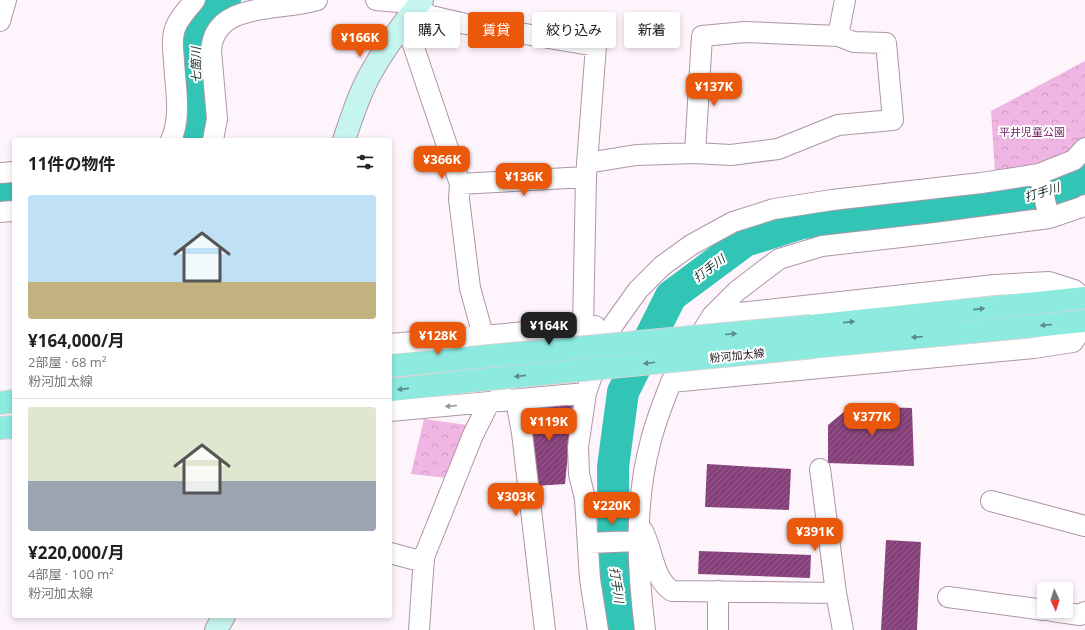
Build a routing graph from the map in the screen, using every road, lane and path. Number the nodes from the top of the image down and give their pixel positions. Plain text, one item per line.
1 (6, 0) edge
2 (196, 0) edge
3 (317, 0) edge
4 (376, 0) edge
5 (845, 0) edge
6 (408, 7) edge
7 (0, 22) edge
8 (838, 36) junction
9 (172, 138) edge
10 (213, 138) edge
11 (345, 138) edge
12 (1085, 148) edge
13 (695, 153) junction
14 (587, 170) junction
15 (12, 172) edge
16 (0, 173) edge
17 (1039, 178) junction
18 (460, 184) junction
19 (1085, 205) edge
20 (12, 211) edge
21 (0, 212) edge
22 (1048, 214) junction
23 (1085, 298) edge
24 (712, 316) junction
25 (1085, 322) edge
26 (613, 325) junction
27 (583, 328) junction
28 (483, 335) junction
29 (812, 337) junction
30 (392, 344) edge
31 (392, 366) edge
32 (671, 382) junction
33 (392, 390) edge
34 (586, 394) junction
35 (12, 401) edge
36 (503, 401) junction
37 (0, 403) edge
38 (392, 411) edge
39 (12, 427) edge
40 (0, 428) edge
41 (820, 469) dead end
42 (990, 501) dead end
43 (1085, 526) edge
44 (635, 535) junction
45 (593, 543) junction
46 (392, 554) edge
47 (424, 562) junction
48 (718, 591) junction
49 (836, 592) junction
50 (948, 597) dead end
51 (1037, 609) edge
52 (1085, 612) edge
53 (1073, 614) edge
54 (223, 618) edge
55 (216, 630) edge
56 (419, 630) edge
57 (545, 630) edge
58 (598, 630) edge
59 (645, 630) edge
60 (718, 630) edge
61 (843, 630) edge

1 - 7 street
2 - 9 street
3 - 10 street
4 - 6 street
5 - 8 street
6 - 11 main road
6 - 14 street
6 - 18 street
8 - 13 street
8 - 13 street
12 - 17 street
13 - 14 street
14 - 18 street
14 - 27 street
15 - 16 street
17 - 22 street
17 - 26 street
18 - 28 street
19 - 22 street
20 - 21 street
22 - 24 street
23 - 24 street
29 -> 23 main road, 粉河加太線
24 - 32 street
25 -> 29 main road, 粉河加太線
25 - 32 street
26 - 27 street
26 - 34 street
27 - 28 street
28 - 30 street
28 - 36 street
31 -> 29 main road, 粉河加太線, bridge
29 -> 33 main road, 粉河加太線, bridge
32 - 44 street
34 - 36 street
34 - 45 street
35 - 37 main road
36 -> 38 street
36 - 47 street
36 - 57 street
39 - 40 main road
41 - 49 street
42 - 43 street
44 - 45 street
44 - 48 street
44 - 59 street
45 - 58 street
46 - 47 street
47 - 56 street
48 - 49 street
48 - 60 street
49 - 61 street
50 - 51 street
52 - 53 street
54 - 55 main road

